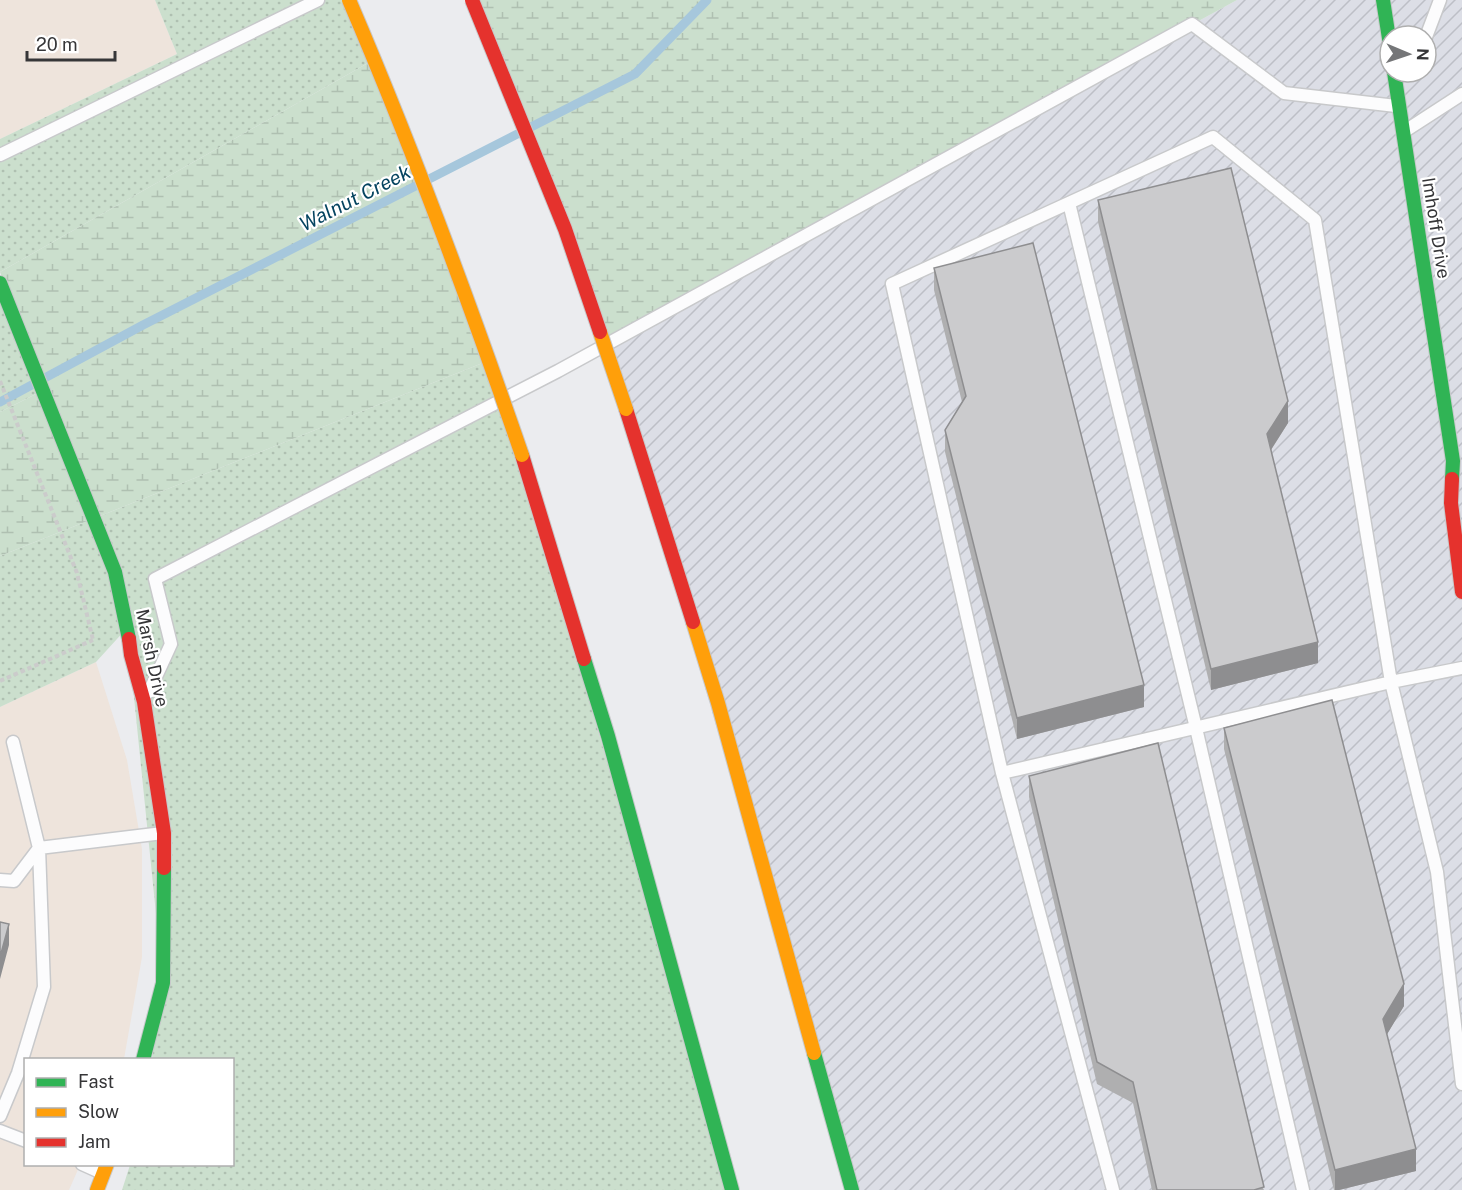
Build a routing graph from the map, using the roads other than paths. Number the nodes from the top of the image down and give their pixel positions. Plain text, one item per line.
1 (318, 0) edge
2 (349, 0) edge
3 (472, 0) edge
4 (1383, 0) edge
5 (1440, 0) edge
6 (1387, 24) edge
7 (1431, 24) edge
8 (1396, 84) edge
9 (1408, 84) edge
10 (1462, 94) edge
11 (1399, 106) junction
12 (1403, 132) junction
13 (0, 154) edge
14 (1069, 203) junction
15 (0, 284) edge
16 (1459, 464) edge
17 (1462, 592) edge
18 (1462, 668) edge
19 (1391, 682) junction
20 (144, 702) junction
21 (1196, 728) junction
22 (13, 742) dead end
23 (1002, 773) junction
24 (164, 833) junction
25 (39, 848) junction
26 (0, 879) edge
27 (143, 1058) edge
28 (1462, 1084) edge
29 (0, 1116) edge
30 (0, 1131) edge
31 (24, 1140) edge
32 (105, 1169) edge
33 (97, 1190) edge
34 (732, 1190) edge
35 (852, 1190) edge
36 (1113, 1190) edge
37 (1303, 1190) edge

1 - 13 lane
2 - 34 main road, bridge
3 - 35 main road, bridge
4 - 6 main road
5 - 7 lane
8 - 11 main road, Imhoff Drive
9 - 11 lane
10 - 12 lane
11 - 12 main road, Imhoff Drive
11 - 20 lane
12 - 16 main road, Imhoff Drive
14 - 19 lane
14 - 21 lane
14 - 23 lane
15 - 20 main road, Marsh Drive
16 - 17 main road, Imhoff Drive
18 - 19 lane
19 - 21 lane
19 - 28 lane
20 - 24 main road, Marsh Drive
21 - 23 lane
21 - 37 lane
22 - 25 lane
23 - 36 lane
24 - 25 lane
24 - 27 main road, Marsh Drive
25 - 26 lane
25 - 29 lane
30 - 31 lane
32 - 33 main road

